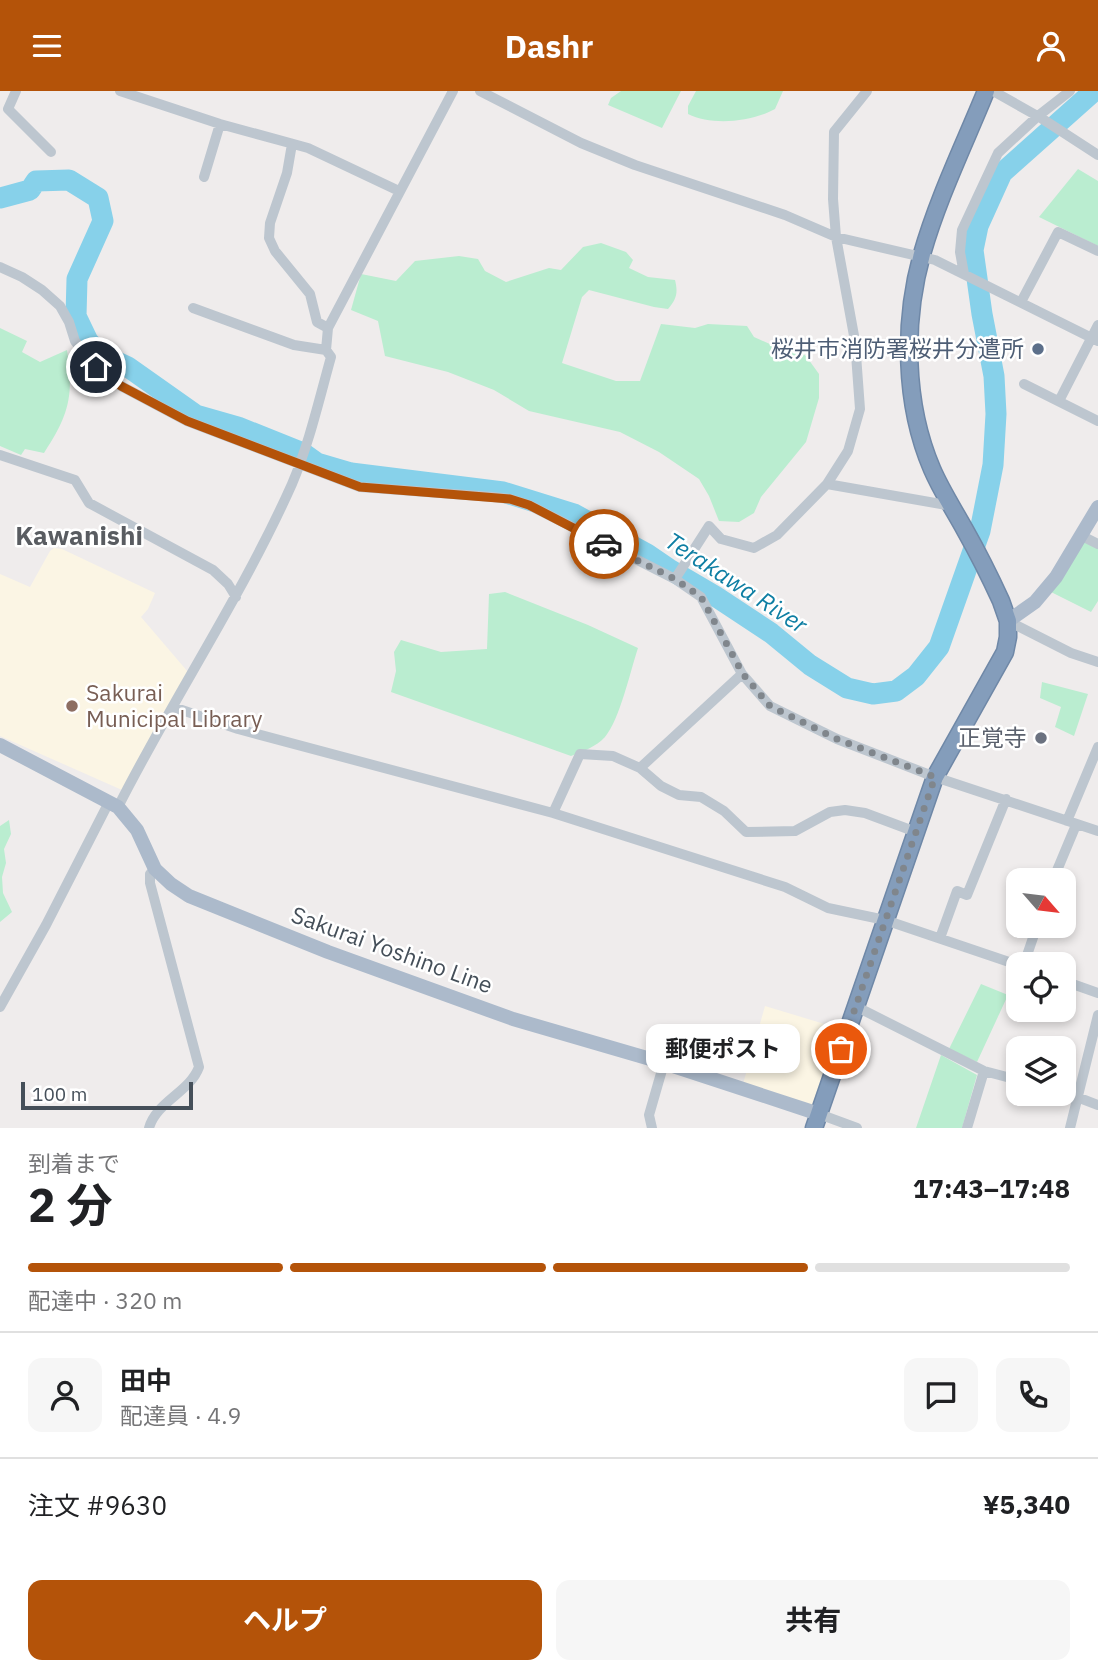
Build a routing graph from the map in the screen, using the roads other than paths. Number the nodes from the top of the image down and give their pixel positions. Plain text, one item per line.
1 (16, 91) edge
2 (120, 91) edge
3 (453, 91) edge
4 (480, 91) edge
5 (867, 91) edge
6 (986, 91) edge
7 (993, 91) edge
8 (1070, 91) edge
9 (1040, 117) junction
10 (220, 124) junction
11 (292, 143) junction
12 (51, 152) dead end
13 (1098, 155) edge
14 (204, 177) dead end
15 (399, 191) junction
16 (836, 237) junction
17 (1098, 251) edge
18 (922, 256) junction
19 (0, 267) edge
20 (966, 274) junction
21 (1021, 302) junction
22 (194, 308) dead end
23 (1098, 325) edge
24 (328, 328) junction
25 (1094, 339) edge
26 (326, 350) junction
27 (1024, 384) dead end
28 (1059, 401) junction
29 (1098, 421) edge
30 (0, 455) edge
31 (301, 462) junction
32 (827, 484) junction
33 (952, 506) junction
34 (1098, 507) edge
35 (1082, 536) junction
36 (1098, 544) edge
37 (675, 579) junction
38 (236, 597) junction
39 (1007, 621) junction
40 (1098, 662) edge
41 (743, 674) junction
42 (173, 707) junction
43 (0, 745) edge
44 (1098, 747) edge
45 (640, 768) junction
46 (935, 777) junction
47 (1006, 799) junction
48 (113, 804) junction
49 (553, 813) junction
50 (1071, 823) junction
51 (1098, 831) edge
52 (916, 832) junction
53 (1057, 868) edge
54 (155, 869) junction
55 (885, 921) junction
56 (940, 938) junction
57 (1006, 961) edge
58 (1076, 985) edge
59 (1098, 993) edge
60 (855, 1006) junction
61 (0, 1007) edge
62 (1098, 1015) edge
63 (664, 1063) junction
64 (984, 1071) junction
65 (1006, 1077) edge
66 (1077, 1095) junction
67 (1098, 1105) edge
68 (817, 1121) edge
69 (149, 1128) edge
70 (652, 1128) edge
71 (857, 1128) edge
72 (967, 1128) edge
73 (1070, 1128) edge

1 - 12 street
2 - 10 street
3 - 15 street
4 - 16 street
5 - 16 street
6 - 18 highway
7 - 9 street
8 - 9 street
9 - 13 street
9 - 20 street
10 - 11 street
10 - 14 street
11 - 15 street
11 - 24 street
15 - 24 street
16 - 18 street
16 - 32 street
17 - 21 street
18 - 20 street
18 - 33 highway
19 - 31 street
20 - 21 street
21 - 25 street
22 - 26 street
23 - 25 street
24 - 26 street
25 - 28 street
26 - 31 street
27 - 28 street
28 - 29 street
30 - 38 street
31 - 37 street
31 - 38 street
32 - 33 street
32 - 37 street
33 - 39 highway
34 - 35 main road
35 - 36 street
35 - 39 main road
37 - 41 street
38 - 42 street
39 - 40 street
39 - 46 highway
41 - 45 street
41 - 46 street
42 - 48 street
42 - 49 street
43 - 48 main road, Sakurai Yoshino Line
44 - 50 street
45 - 49 street
45 - 52 street
46 - 47 street
46 - 52 highway
47 - 50 street
47 - 56 street
48 - 54 main road, Sakurai Yoshino Line
48 - 61 street
49 - 55 street
50 - 51 street
50 - 53 street
52 - 55 highway
54 - 63 main road, Sakurai Yoshino Line
54 - 69 street
55 - 56 street
55 - 60 highway
56 - 57 street
58 - 59 street
60 - 64 street
60 - 68 highway
62 - 66 street
63 - 68 main road, Sakurai Yoshino Line
63 - 70 street
64 - 65 street
64 - 72 street
66 - 67 street
66 - 73 street
68 - 71 street

